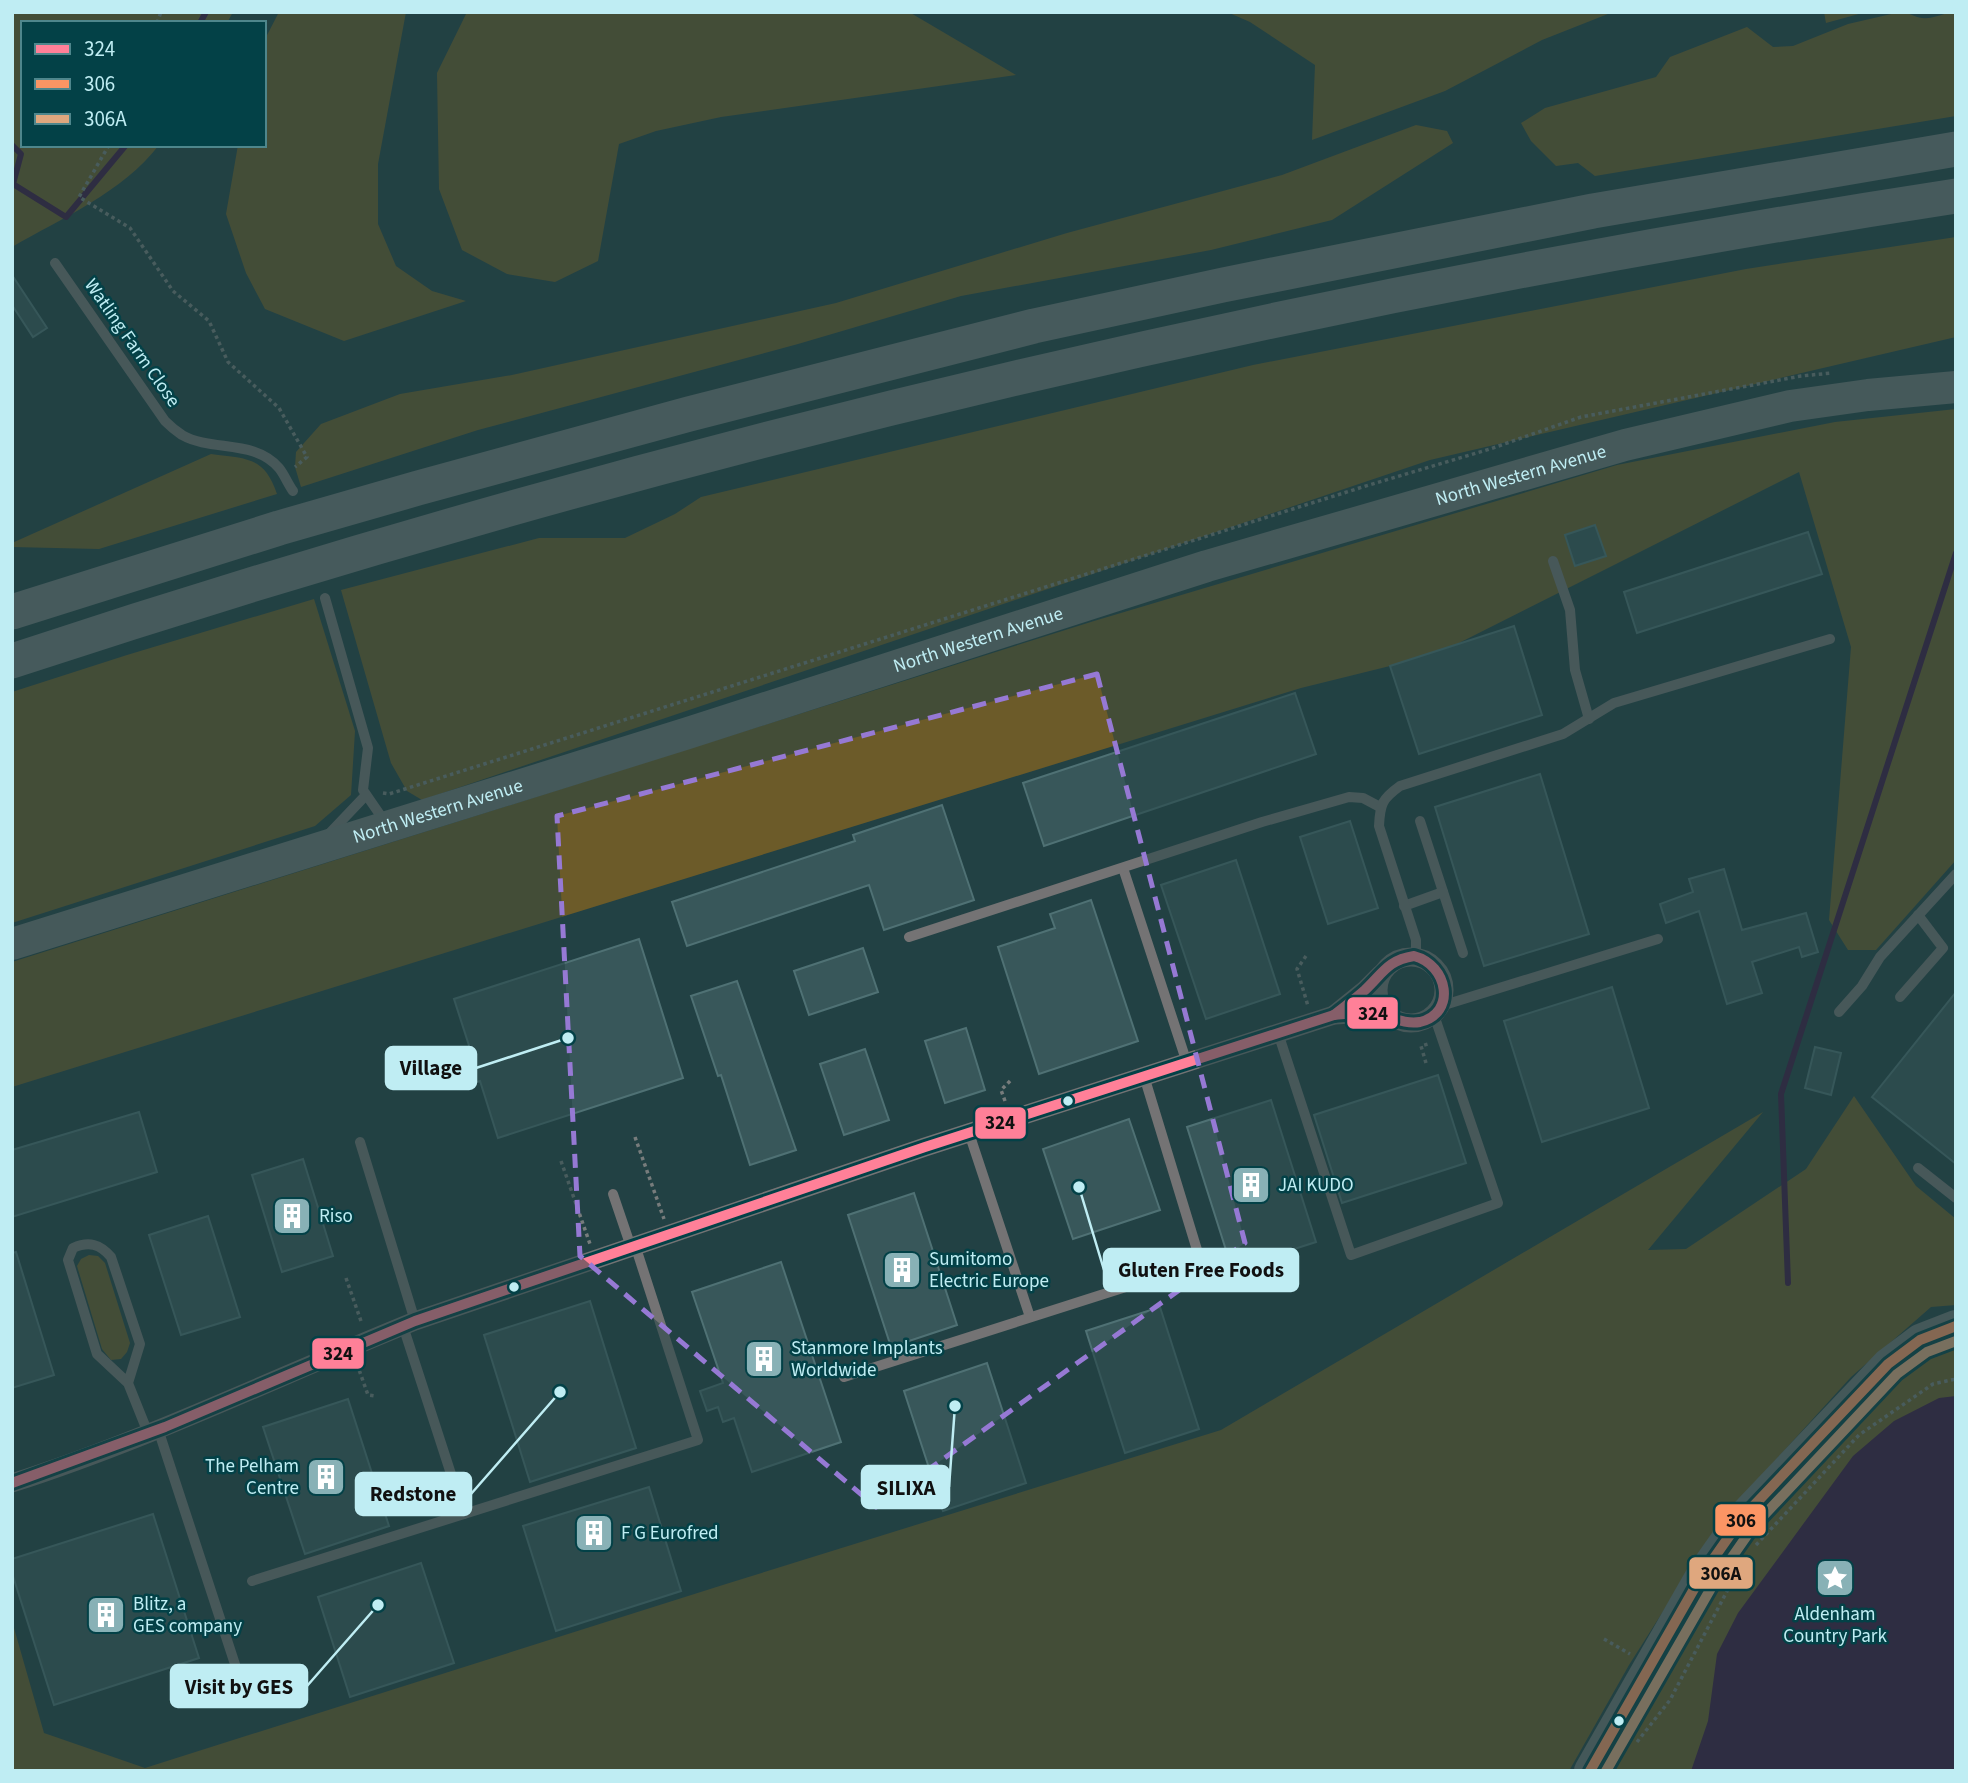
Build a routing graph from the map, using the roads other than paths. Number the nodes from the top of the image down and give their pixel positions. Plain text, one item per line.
1 (1956, 149) edge
2 (1956, 196) edge
3 (55, 263) dead end
4 (1956, 387) edge
5 (293, 491) dead end
6 (1553, 561) dead end
7 (325, 598) dead end
8 (12, 612) edge
9 (1830, 639) dead end
10 (12, 661) edge
11 (1589, 719) junction
12 (366, 794) junction
13 (1380, 807) junction
14 (1420, 821) dead end
15 (387, 825) junction
16 (316, 848) junction
17 (1123, 868) junction
18 (1956, 874) edge
19 (1443, 891) junction
20 (1404, 906) junction
21 (1918, 915) junction
22 (909, 937) dead end
23 (1658, 939) dead end
24 (12, 944) edge
25 (1463, 953) dead end
26 (1416, 956) junction
27 (1384, 970) junction
28 (1900, 997) dead end
29 (1438, 1010) junction
30 (1839, 1012) dead end
31 (1335, 1015) junction
32 (1392, 1018) junction
33 (1278, 1032) junction
34 (1187, 1063) junction
35 (1144, 1076) junction
36 (969, 1133) junction
37 (360, 1142) dead end
38 (1918, 1168) dead end
39 (613, 1194) dead end
40 (1956, 1198) edge
41 (633, 1246) junction
42 (1030, 1317) junction
43 (409, 1324) junction
44 (1956, 1326) edge
45 (844, 1377) dead end
46 (128, 1383) junction
47 (153, 1431) junction
48 (12, 1483) edge
49 (464, 1514) junction
50 (252, 1581) dead end
51 (247, 1701) dead end
52 (1590, 1771) edge

1 - 8 highway
2 - 10 highway
3 - 5 lane, Watling Farm Close
4 - 15 highway, North Western Avenue
6 - 11 lane
7 - 12 lane
9 - 11 lane
11 - 13 lane
12 - 15 lane
12 - 16 lane
13 - 17 lane
13 - 20 lane
14 - 19 lane
15 - 16 highway, North Western Avenue
16 - 24 highway, North Western Avenue
17 - 22 lane
17 - 34 lane
18 - 21 lane
19 - 20 lane
19 - 25 lane
20 - 26 lane
21 - 28 lane
21 - 30 lane
23 - 29 lane
26 - 27 street
26 - 29 street
27 - 31 street
27 - 32 street
29 - 32 street
29 - 33 lane
31 - 32 street
31 - 33 street
33 - 34 street
34 - 35 street
35 - 36 street
35 - 42 lane
36 - 41 street
36 - 42 lane
37 - 43 lane
38 - 40 lane
39 - 41 lane
41 - 43 street
41 - 49 lane
42 - 45 lane
43 - 47 street
43 - 49 lane
44 - 52 main road
46 - 46 lane
46 - 47 lane
47 - 48 street
47 - 51 lane
49 - 50 lane

